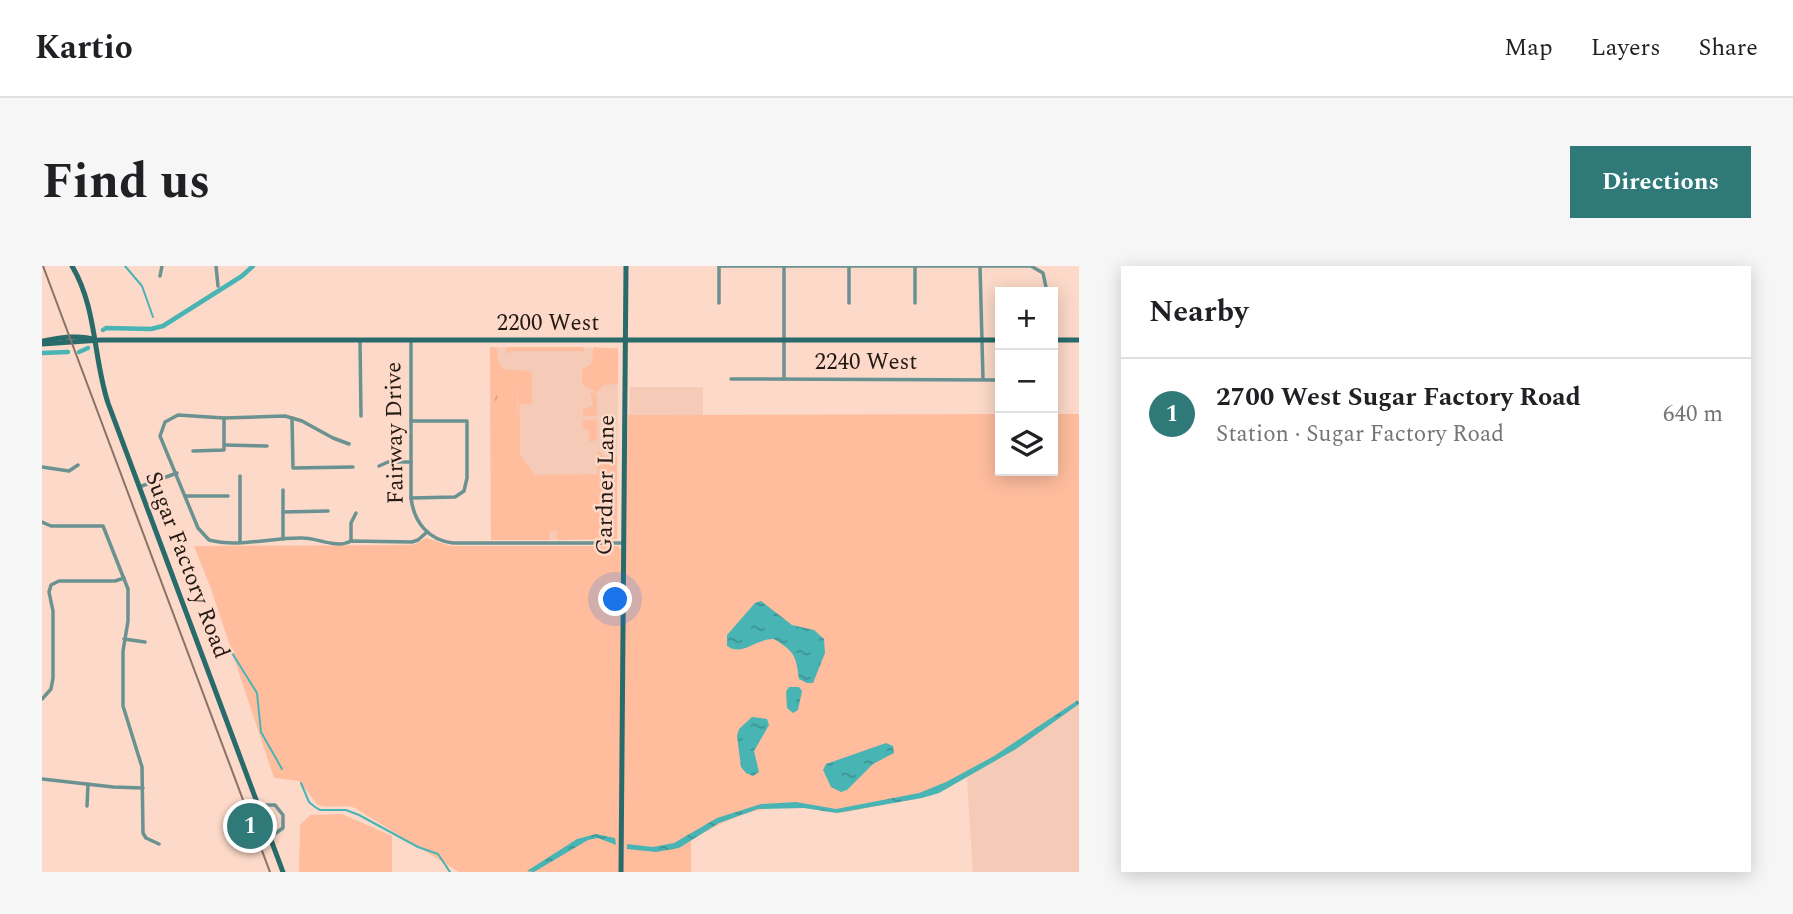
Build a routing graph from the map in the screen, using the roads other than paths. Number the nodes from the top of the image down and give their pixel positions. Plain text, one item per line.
1 (72, 266) edge
2 (162, 266) edge
3 (216, 266) edge
4 (626, 266) edge
5 (719, 266) edge
6 (784, 266) edge
7 (849, 266) edge
8 (915, 266) edge
9 (980, 266) edge
10 (160, 275) dead end
11 (218, 286) dead end
12 (1046, 287) edge
13 (719, 303) dead end
14 (849, 303) dead end
15 (915, 303) dead end
16 (95, 340) junction
17 (360, 340) junction
18 (411, 340) junction
19 (625, 340) junction
20 (784, 340) junction
21 (982, 340) junction
22 (995, 340) edge
23 (1058, 340) edge
24 (1079, 340) edge
25 (42, 343) edge
26 (731, 379) dead end
27 (784, 379) junction
28 (983, 380) junction
29 (995, 380) edge
30 (361, 416) dead end
31 (224, 418) junction
32 (292, 418) junction
33 (411, 421) junction
34 (349, 444) dead end
35 (267, 446) dead end
36 (224, 448) junction
37 (193, 451) dead end
38 (411, 462) junction
39 (78, 465) dead end
40 (379, 466) dead end
41 (42, 467) edge
42 (353, 467) dead end
43 (177, 473) junction
44 (240, 475) dead end
45 (139, 487) junction
46 (283, 491) dead end
47 (186, 496) junction
48 (228, 496) dead end
49 (411, 498) junction
50 (328, 511) dead end
51 (283, 512) junction
52 (356, 513) dead end
53 (42, 522) edge
54 (427, 532) junction
55 (283, 539) junction
56 (351, 541) junction
57 (240, 542) junction
58 (623, 543) junction
59 (124, 578) junction
60 (124, 639) junction
61 (145, 642) dead end
62 (42, 699) edge
63 (42, 779) edge
64 (88, 784) junction
65 (143, 788) junction
66 (87, 806) dead end
67 (259, 808) junction
68 (270, 837) junction
69 (159, 844) dead end
70 (283, 872) edge
71 (621, 872) edge

1 - 16 street, Sugar Factory Road
2 - 10 street
3 - 11 street
4 - 19 street, Gardner Lane
5 - 6 street
5 - 13 street
6 - 7 street
6 - 20 street
7 - 8 street
7 - 14 street
8 - 9 street
8 - 15 street
9 - 12 street
9 - 21 street
16 - 17 street, 2200 West
16 - 25 street, 2200 West
16 - 45 street, Sugar Factory Road
17 - 18 street, 2200 West
17 - 30 street
18 - 19 street, 2200 West
18 - 33 street, Fairway Drive
19 - 20 street, 2200 West
19 - 58 street, Gardner Lane
20 - 21 street, 2200 West
20 - 27 street
21 - 22 street, 2200 West
21 - 28 street
23 - 24 street
26 - 27 street, 2240 West
27 - 28 street, 2240 West
28 - 29 street, 2240 West
31 - 32 street
31 - 36 street
31 - 43 street
32 - 34 street
32 - 42 street
33 - 38 street, Fairway Drive
33 - 49 street
35 - 36 street
36 - 37 street
38 - 40 street
38 - 49 street, Fairway Drive
39 - 41 street
43 - 45 street
43 - 47 street
44 - 57 street
45 - 67 street, Sugar Factory Road
46 - 51 street
47 - 48 street
47 - 57 street
49 - 54 street, Fairway Drive
50 - 51 street
51 - 55 street
52 - 56 street
53 - 59 street
54 - 56 street
54 - 58 street, Fairway Drive
55 - 56 street
55 - 57 street
58 - 71 street, Gardner Lane
59 - 60 street
59 - 62 street
60 - 61 street
60 - 65 street
63 - 64 street
64 - 65 street
64 - 66 street
65 - 69 street
67 - 68 street, Sugar Factory Road
67 - 68 street
68 - 70 street, Sugar Factory Road

